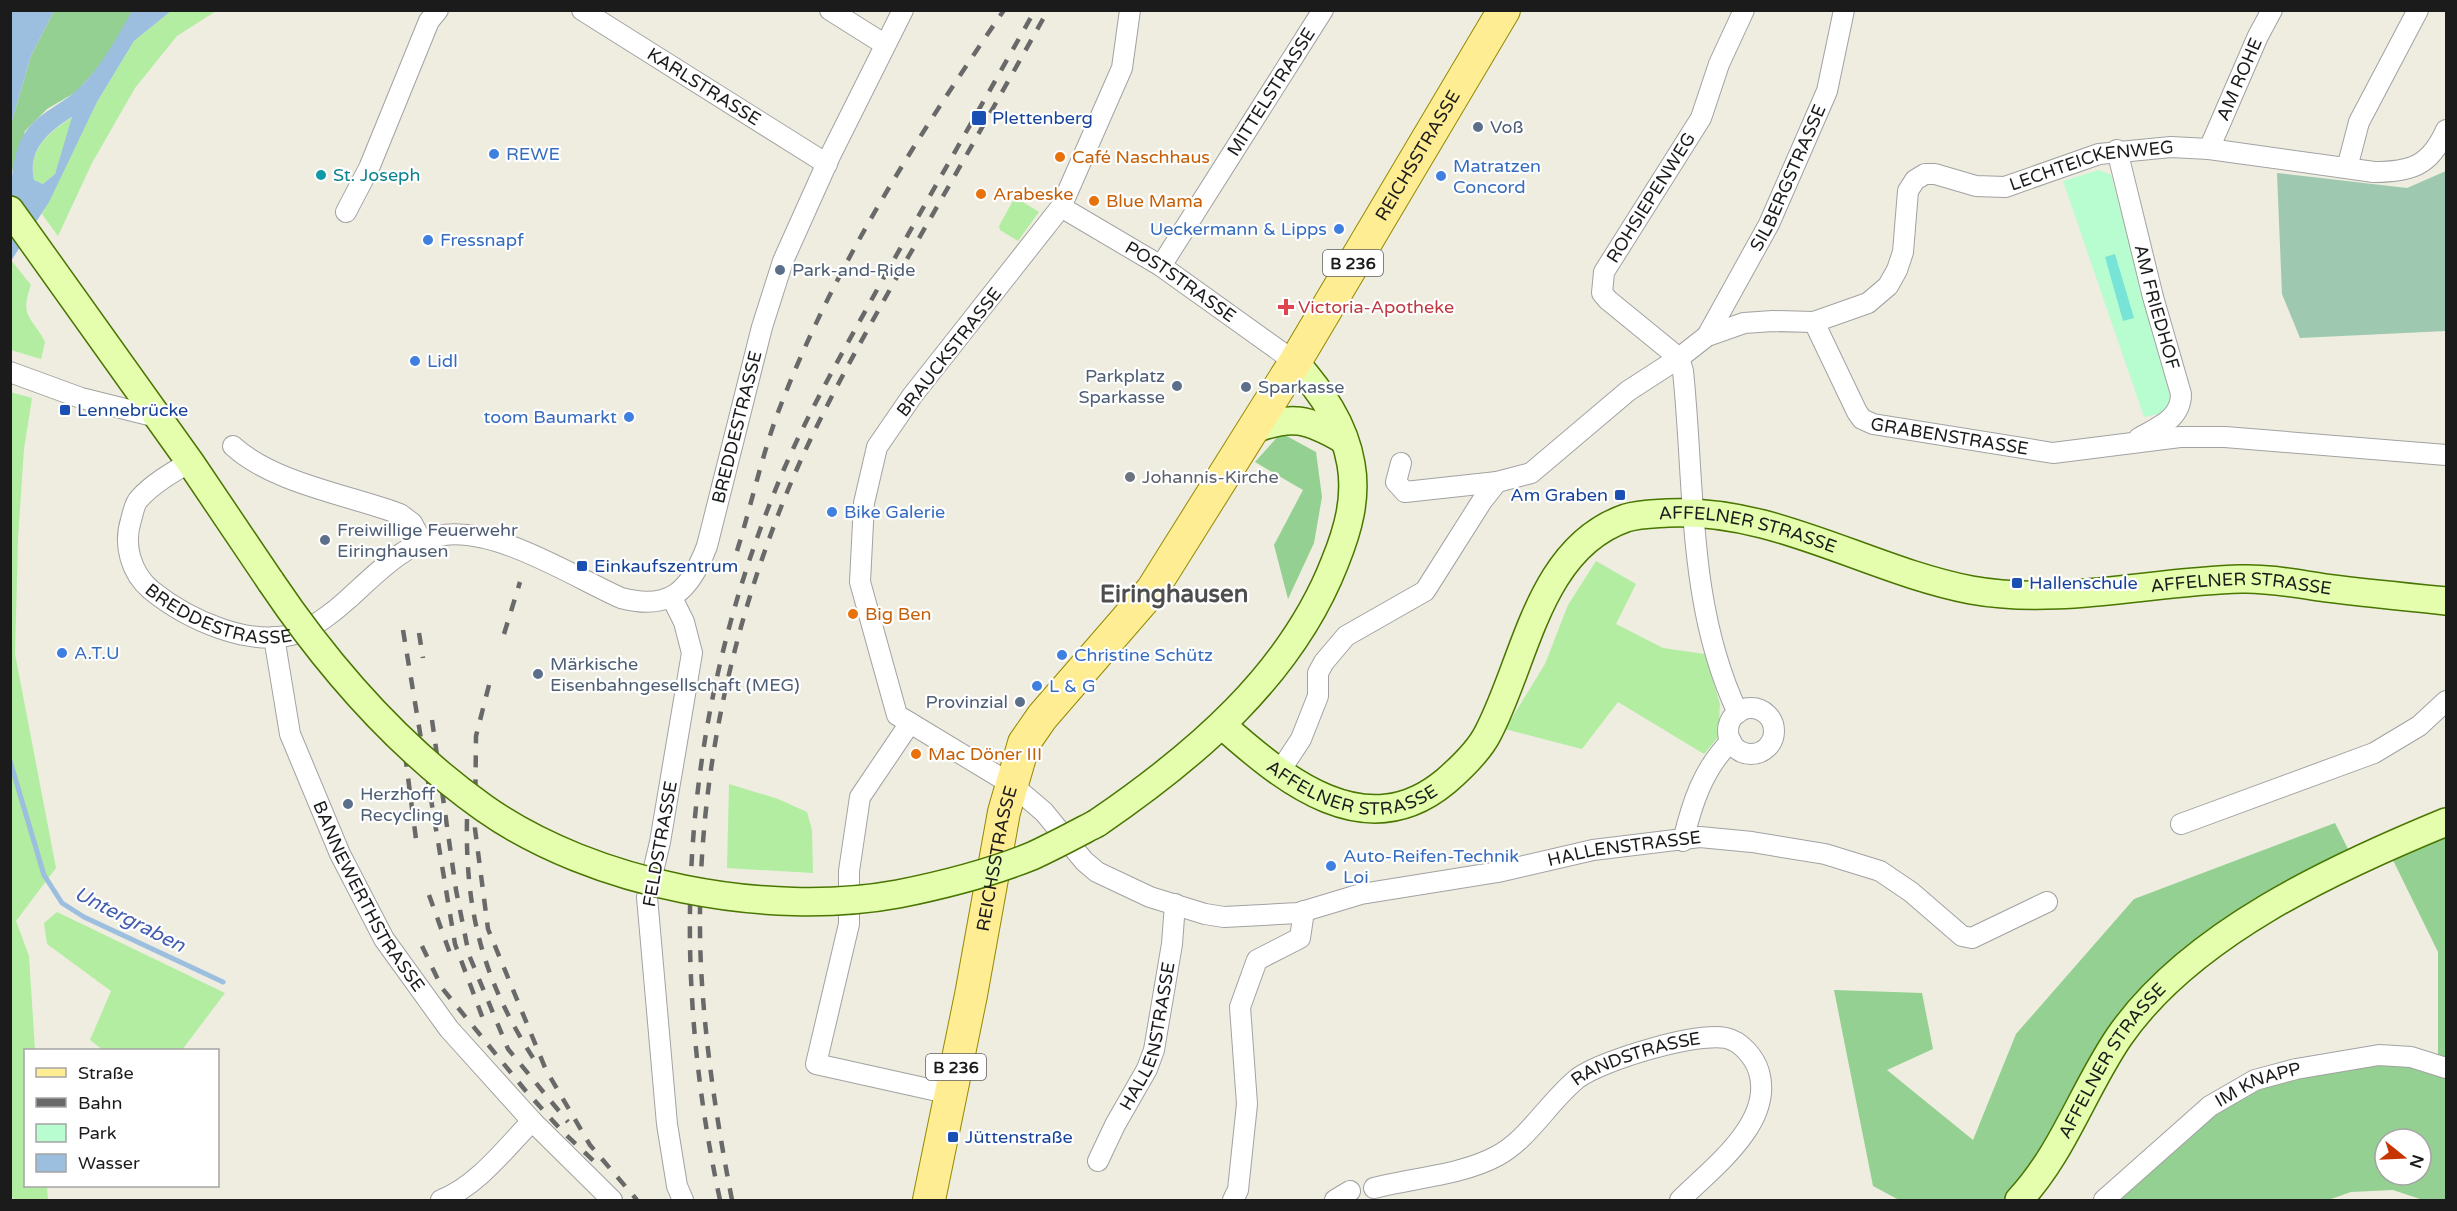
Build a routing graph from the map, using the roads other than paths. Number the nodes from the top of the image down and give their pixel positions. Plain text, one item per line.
1 (438, 10) edge
2 (582, 10) edge
3 (830, 10) edge
4 (903, 10) edge
5 (1130, 10) edge
6 (1323, 10) edge
7 (1504, 10) edge
8 (1744, 10) edge
9 (1844, 10) edge
10 (2272, 10) edge
11 (2418, 10) edge
12 (884, 44) junction
13 (2446, 130) edge
14 (2209, 149) junction
15 (2117, 150) junction
16 (826, 164) junction
17 (2347, 168) junction
18 (1061, 207) junction
19 (10, 210) edge
20 (346, 212) dead end
21 (1161, 266) junction
22 (1814, 322) junction
23 (1707, 336) junction
24 (1679, 358) junction
25 (1295, 362) junction
26 (10, 372) edge
27 (157, 417) junction
28 (1252, 430) junction
29 (1344, 440) junction
30 (2134, 441) junction
31 (233, 446) dead end
32 (2446, 455) edge
33 (190, 462) junction
34 (1401, 464) dead end
35 (1497, 482) junction
36 (1694, 513) junction
37 (423, 543) junction
38 (672, 598) junction
39 (2446, 601) edge
40 (274, 636) junction
41 (2446, 701) edge
42 (1738, 713) junction
43 (904, 719) junction
44 (1222, 725) junction
45 (1731, 741) junction
46 (1281, 771) junction
47 (1011, 784) junction
48 (2446, 822) edge
49 (2181, 824) dead end
50 (1683, 841) junction
51 (2047, 902) dead end
52 (1175, 904) junction
53 (1304, 911) junction
54 (2446, 1068) edge
55 (951, 1094) junction
56 (532, 1121) junction
57 (1098, 1161) dead end
58 (1374, 1188) dead end
59 (680, 1193) edge
60 (441, 1200) edge
61 (612, 1200) edge
62 (929, 1200) edge
63 (1233, 1200) edge
64 (1680, 1200) edge
65 (2019, 1200) edge
66 (2104, 1200) edge

1 - 20 street
2 - 16 street, KARLSTRASSE
3 - 12 street
4 - 12 street, BREDDESTRASSE
5 - 18 street, BRAUCKSTRASSE
6 - 21 street, MITTELSTRASSE
7 - 25 main road, REICHSSTRASSE / B 236
8 - 24 street, ROHSIEPENWEG
9 - 23 street, SILBERGSTRASSE
10 - 14 street, AM ROHE
11 - 17 street
12 - 16 street, BREDDESTRASSE
13 - 17 street, LECHTEICKENWEG
14 - 15 street, LECHTEICKENWEG
14 - 17 street, LECHTEICKENWEG
15 - 22 street, LECHTEICKENWEG
15 - 30 street, AM FRIEDHOF
16 - 38 street, BREDDESTRASSE
18 - 21 street, POSTSTRASSE
18 - 43 street, BRAUCKSTRASSE
19 - 27 main road
21 - 25 street, POSTSTRASSE
22 - 23 street
22 - 30 street, GRABENSTRASSE
23 - 24 street
24 - 35 street
24 - 36 street
25 - 28 main road, REICHSSTRASSE / B 236
25 - 29 main road
26 - 27 street
27 - 33 main road
28 - 29 main road
28 - 47 main road, REICHSSTRASSE / B 236
29 - 44 main road
30 - 32 street, GRABENSTRASSE
31 - 37 street
33 - 40 street, BREDDESTRASSE
33 - 44 main road, bridge
34 - 35 street
35 - 46 street
36 - 39 main road, AFFELNER STRASSE
36 - 42 street
36 - 46 main road, AFFELNER STRASSE
37 - 38 street, BREDDESTRASSE
37 - 40 street, BREDDESTRASSE
38 - 59 street, FELDSTRASSE
40 - 56 street, BANNEWERTHSTRASSE
41 - 49 street
42 - 45 street
42 - 45 street
43 - 47 street, HALLENSTRASSE
43 - 55 street
44 - 46 main road, AFFELNER STRASSE
45 - 50 street
47 - 52 street, HALLENSTRASSE
47 - 55 main road, REICHSSTRASSE / B 236
48 - 65 main road, AFFELNER STRASSE
50 - 51 street, HALLENSTRASSE
50 - 53 street, HALLENSTRASSE
52 - 53 street, HALLENSTRASSE
52 - 57 street, HALLENSTRASSE
53 - 63 street
54 - 66 street, IM KNAPP
55 - 62 main road, REICHSSTRASSE / B 236
56 - 60 street
56 - 61 street, BANNEWERTHSTRASSE
58 - 64 street, RANDSTRASSE

